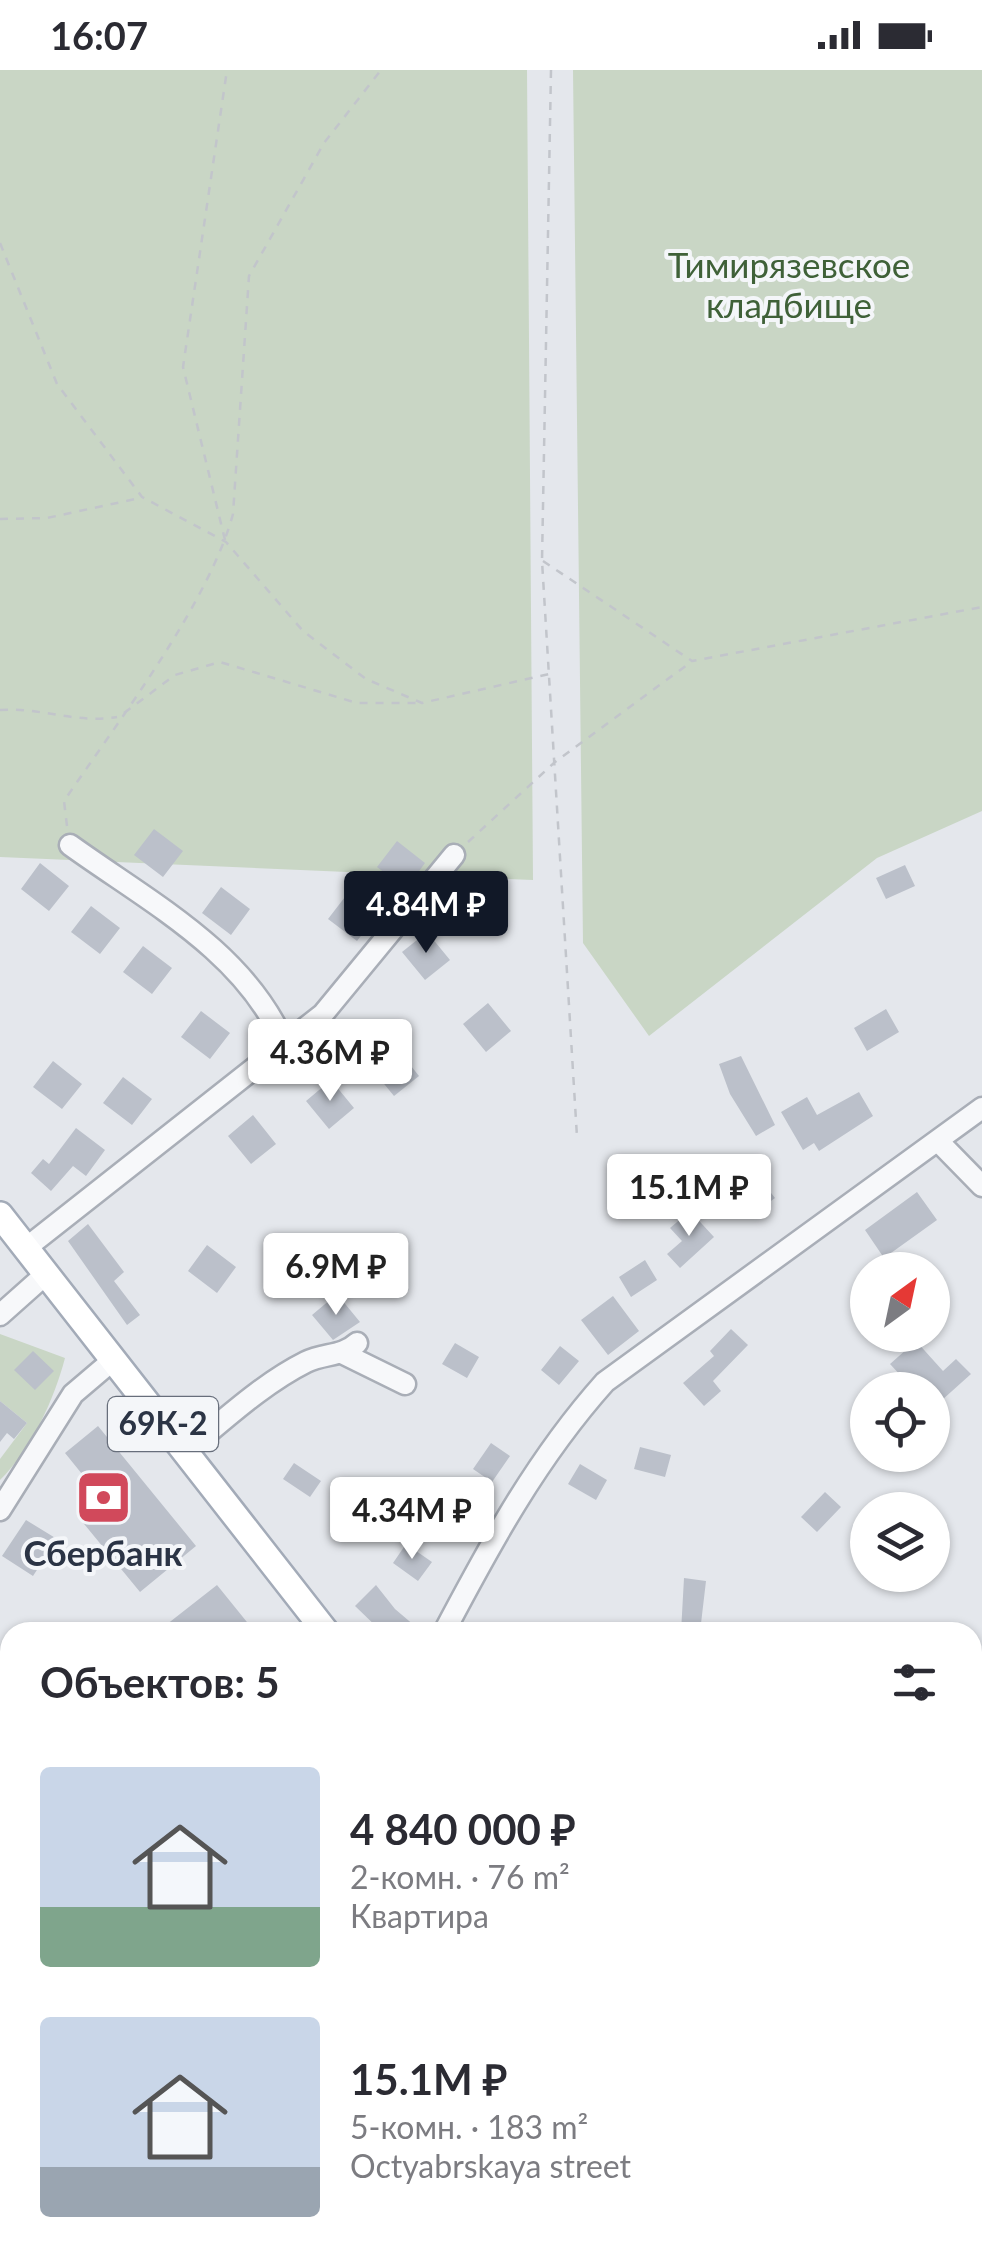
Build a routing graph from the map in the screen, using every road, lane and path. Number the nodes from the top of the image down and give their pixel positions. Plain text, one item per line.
1 (227, 70) edge
2 (381, 70) edge
3 (551, 70) edge
4 (1, 243) edge
5 (142, 498) junction
6 (0, 519) edge
7 (226, 542) junction
8 (542, 561) junction
9 (982, 607) edge
10 (692, 660) junction
11 (550, 674) junction
12 (422, 703) junction
13 (0, 710) edge
14 (120, 716) junction
15 (555, 762) junction
16 (70, 845) joint
17 (454, 855) joint
18 (284, 1044) junction
19 (982, 1108) edge
20 (578, 1137) dead end
21 (938, 1141) junction
22 (982, 1186) edge
23 (0, 1215) edge
24 (26, 1248) junction
25 (46, 1274) junction
26 (0, 1315) edge
27 (113, 1360) junction
28 (405, 1384) dead end
29 (185, 1452) junction
30 (0, 1510) edge
31 (318, 1622) edge
32 (451, 1622) edge

1 - 7 path
2 - 7 path
3 - 8 path
4 - 5 path
5 - 6 path
5 - 7 path
7 - 12 path
7 - 14 path
8 - 10 path
8 - 11 path
9 - 10 path
10 - 15 path
11 - 12 path
11 - 15 path
12 - 14 path
13 - 14 path
14 - 16 path
15 - 17 path
15 - 20 path
16 - 18 street
17 - 18 street
18 - 24 street
19 - 21 street
21 - 22 street
21 - 32 street
23 - 24 main road, 69К-2
24 - 25 main road, 69К-2
25 - 26 street
25 - 27 main road, 69К-2
27 - 29 main road, 69К-2
27 - 30 street
28 - 29 street
29 - 31 main road, 69К-2

